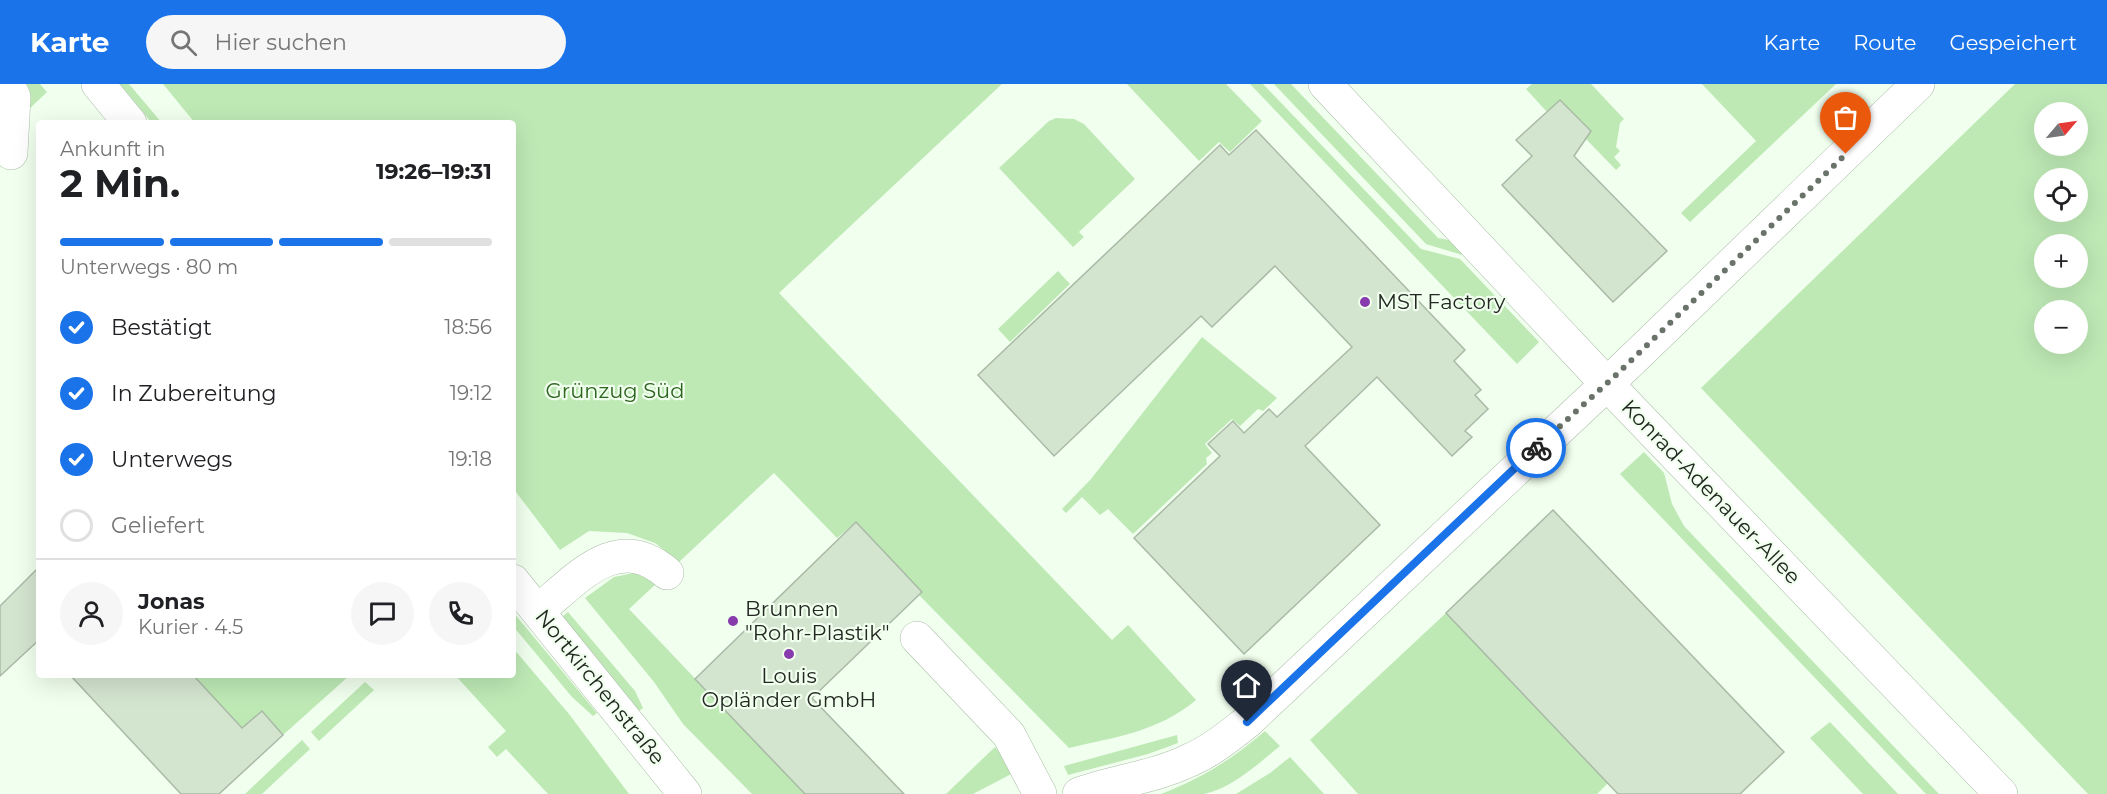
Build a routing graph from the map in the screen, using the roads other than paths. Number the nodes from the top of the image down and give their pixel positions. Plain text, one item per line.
1 (8, 84) edge
2 (98, 84) edge
3 (1324, 84) edge
4 (1914, 85) edge
5 (128, 120) edge
6 (11, 153) dead end
7 (1607, 384) junction
8 (667, 573) dead end
9 (516, 585) edge
10 (538, 611) junction
11 (917, 638) dead end
12 (686, 794) edge
13 (1040, 794) edge
14 (1079, 794) edge
15 (2001, 794) edge

1 - 6 street
2 - 5 street
3 - 7 street, Konrad-Adenauer-Allee
4 - 7 street
7 - 14 street
7 - 15 street, Konrad-Adenauer-Allee
8 - 10 street
9 - 10 street, Nortkirchenstraße
10 - 12 street, Nortkirchenstraße
11 - 13 street

